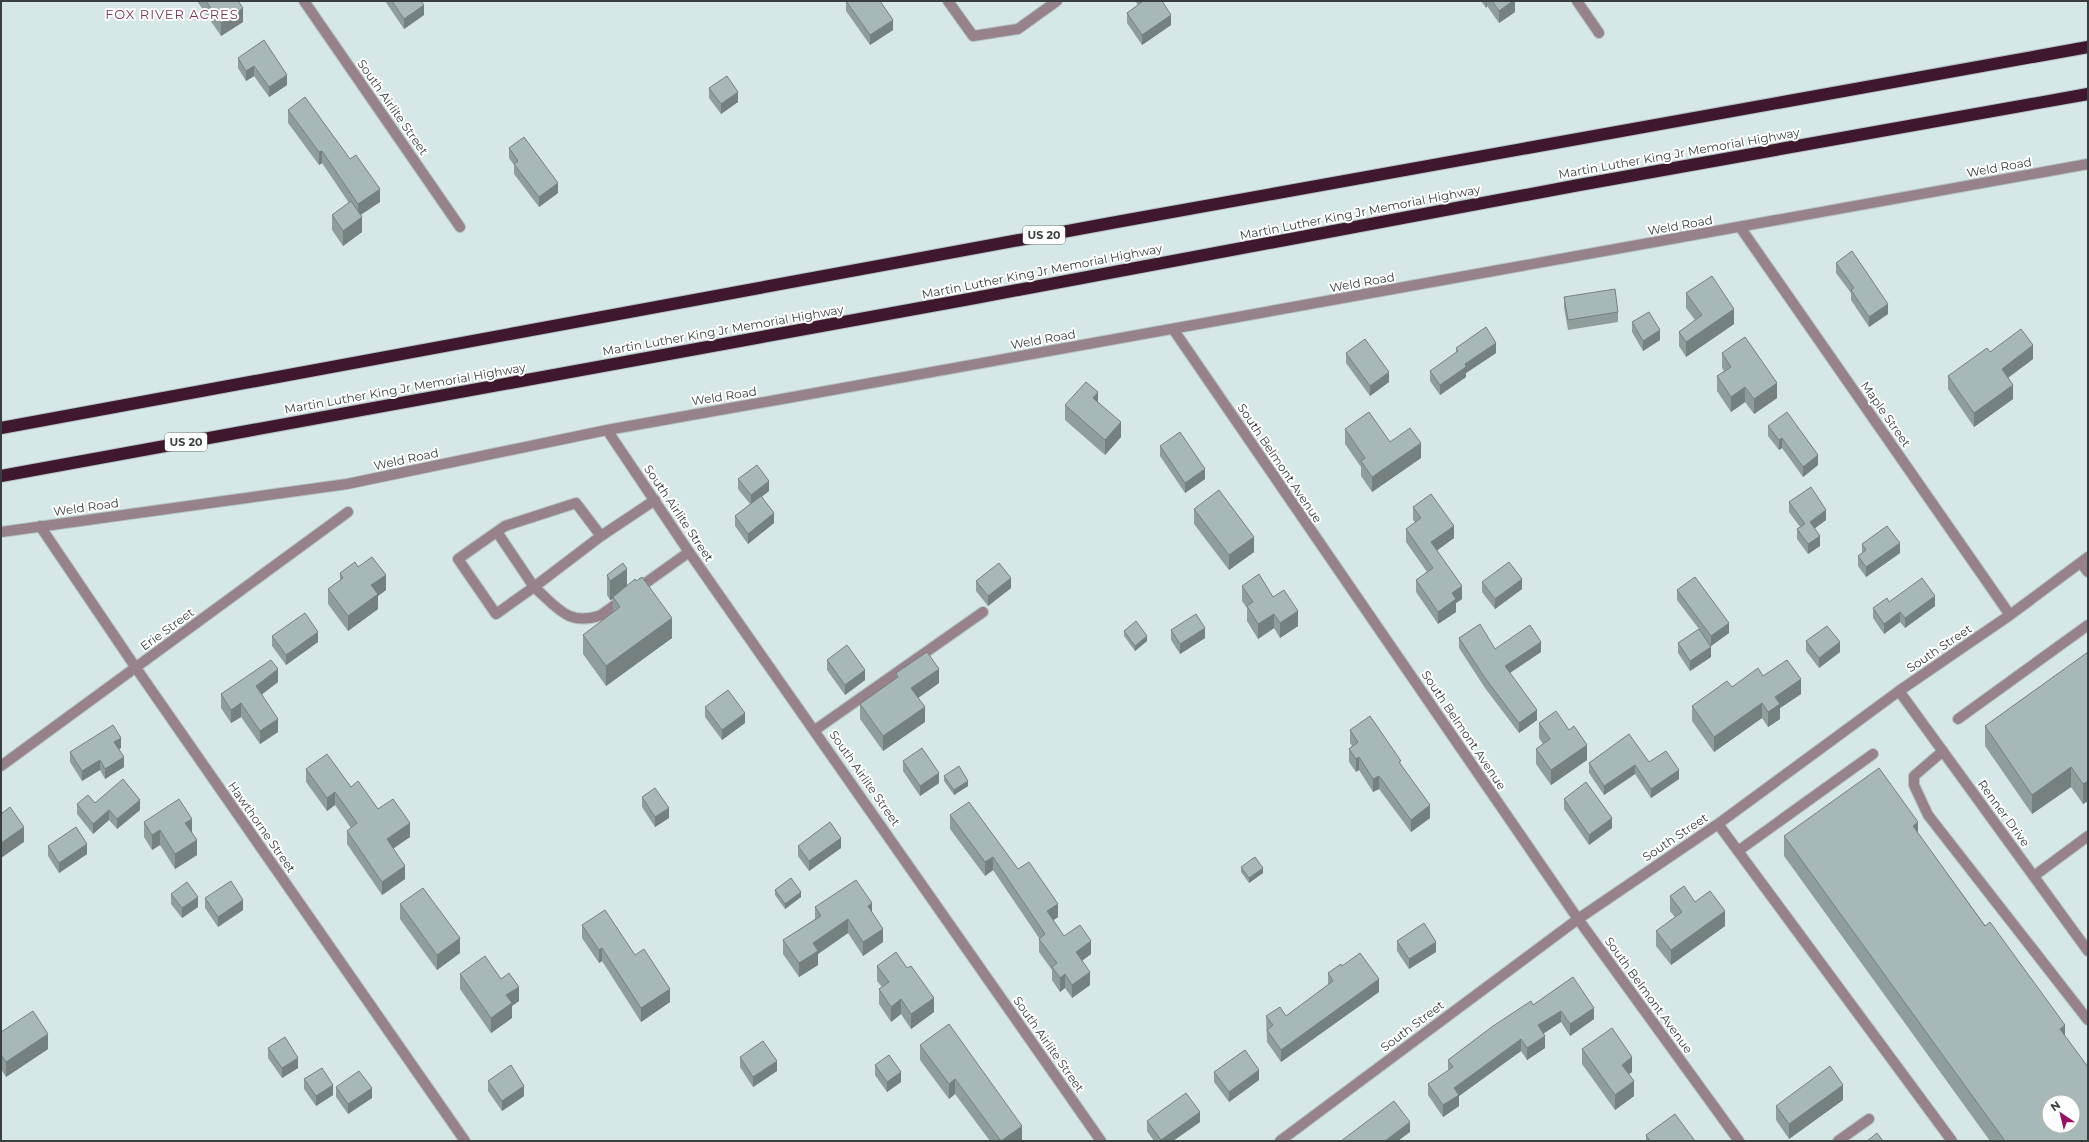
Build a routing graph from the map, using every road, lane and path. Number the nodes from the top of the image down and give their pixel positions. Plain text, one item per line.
1 (304, 1) edge
2 (948, 1) edge
3 (1057, 1) edge
4 (1577, 1) edge
5 (1599, 33) dead end
6 (2088, 46) edge
7 (2088, 94) edge
8 (2088, 164) edge
9 (460, 227) dead end
10 (1740, 227) junction
11 (1172, 329) junction
12 (1, 428) edge
13 (607, 430) junction
14 (1, 476) edge
15 (655, 500) junction
16 (348, 512) dead end
17 (40, 526) junction
18 (1, 532) edge
19 (497, 532) junction
20 (602, 536) junction
21 (689, 552) junction
22 (2085, 560) edge
23 (2088, 572) edge
24 (534, 587) junction
25 (983, 612) dead end
26 (2010, 615) junction
27 (2088, 625) edge
28 (136, 668) junction
29 (1899, 691) junction
30 (1958, 719) dead end
31 (815, 730) junction
32 (1943, 751) junction
33 (1873, 754) dead end
34 (1, 766) edge
35 (1718, 824) junction
36 (2088, 836) edge
37 (1738, 851) junction
38 (2034, 876) junction
39 (1578, 919) junction
40 (2088, 951) edge
41 (2088, 1020) edge
42 (1869, 1119) dead end
43 (465, 1141) edge
44 (1101, 1141) edge
45 (1280, 1141) edge
46 (1739, 1141) edge
47 (1838, 1141) edge
48 (1952, 1141) edge

1 - 9 street, South Airlite Street
2 - 3 street
4 - 5 street
6 - 12 highway, US 20
7 - 14 highway, Martin Luther King Jr Memorial Highway / US 20
8 - 10 street, Weld Road
10 - 11 street, Weld Road
10 - 26 street, Maple Street
11 - 13 street, Weld Road
11 - 39 street, South Belmont Avenue
13 - 15 street, South Airlite Street
13 - 17 street, Weld Road
15 - 20 street
15 - 21 street, South Airlite Street
16 - 28 street, Erie Street
17 - 18 street, Weld Road
17 - 28 street, Hawthorne Street
19 - 20 street
19 - 24 street
19 - 24 street
20 - 24 street
21 - 24 street
21 - 31 street, South Airlite Street
22 - 23 street
22 - 26 street, South Street
25 - 31 street
26 - 29 street, South Street
27 - 30 street
28 - 34 street, Erie Street
28 - 43 street, Hawthorne Street
29 - 32 street, Renner Drive
29 - 35 street, South Street
31 - 44 street, South Airlite Street
32 - 38 street, Renner Drive
32 - 41 street
33 - 37 street
35 - 37 street
35 - 39 street, South Street
36 - 38 street
37 - 48 street
38 - 40 street, Renner Drive
39 - 45 street, South Street
39 - 46 street, South Belmont Avenue
42 - 47 street

